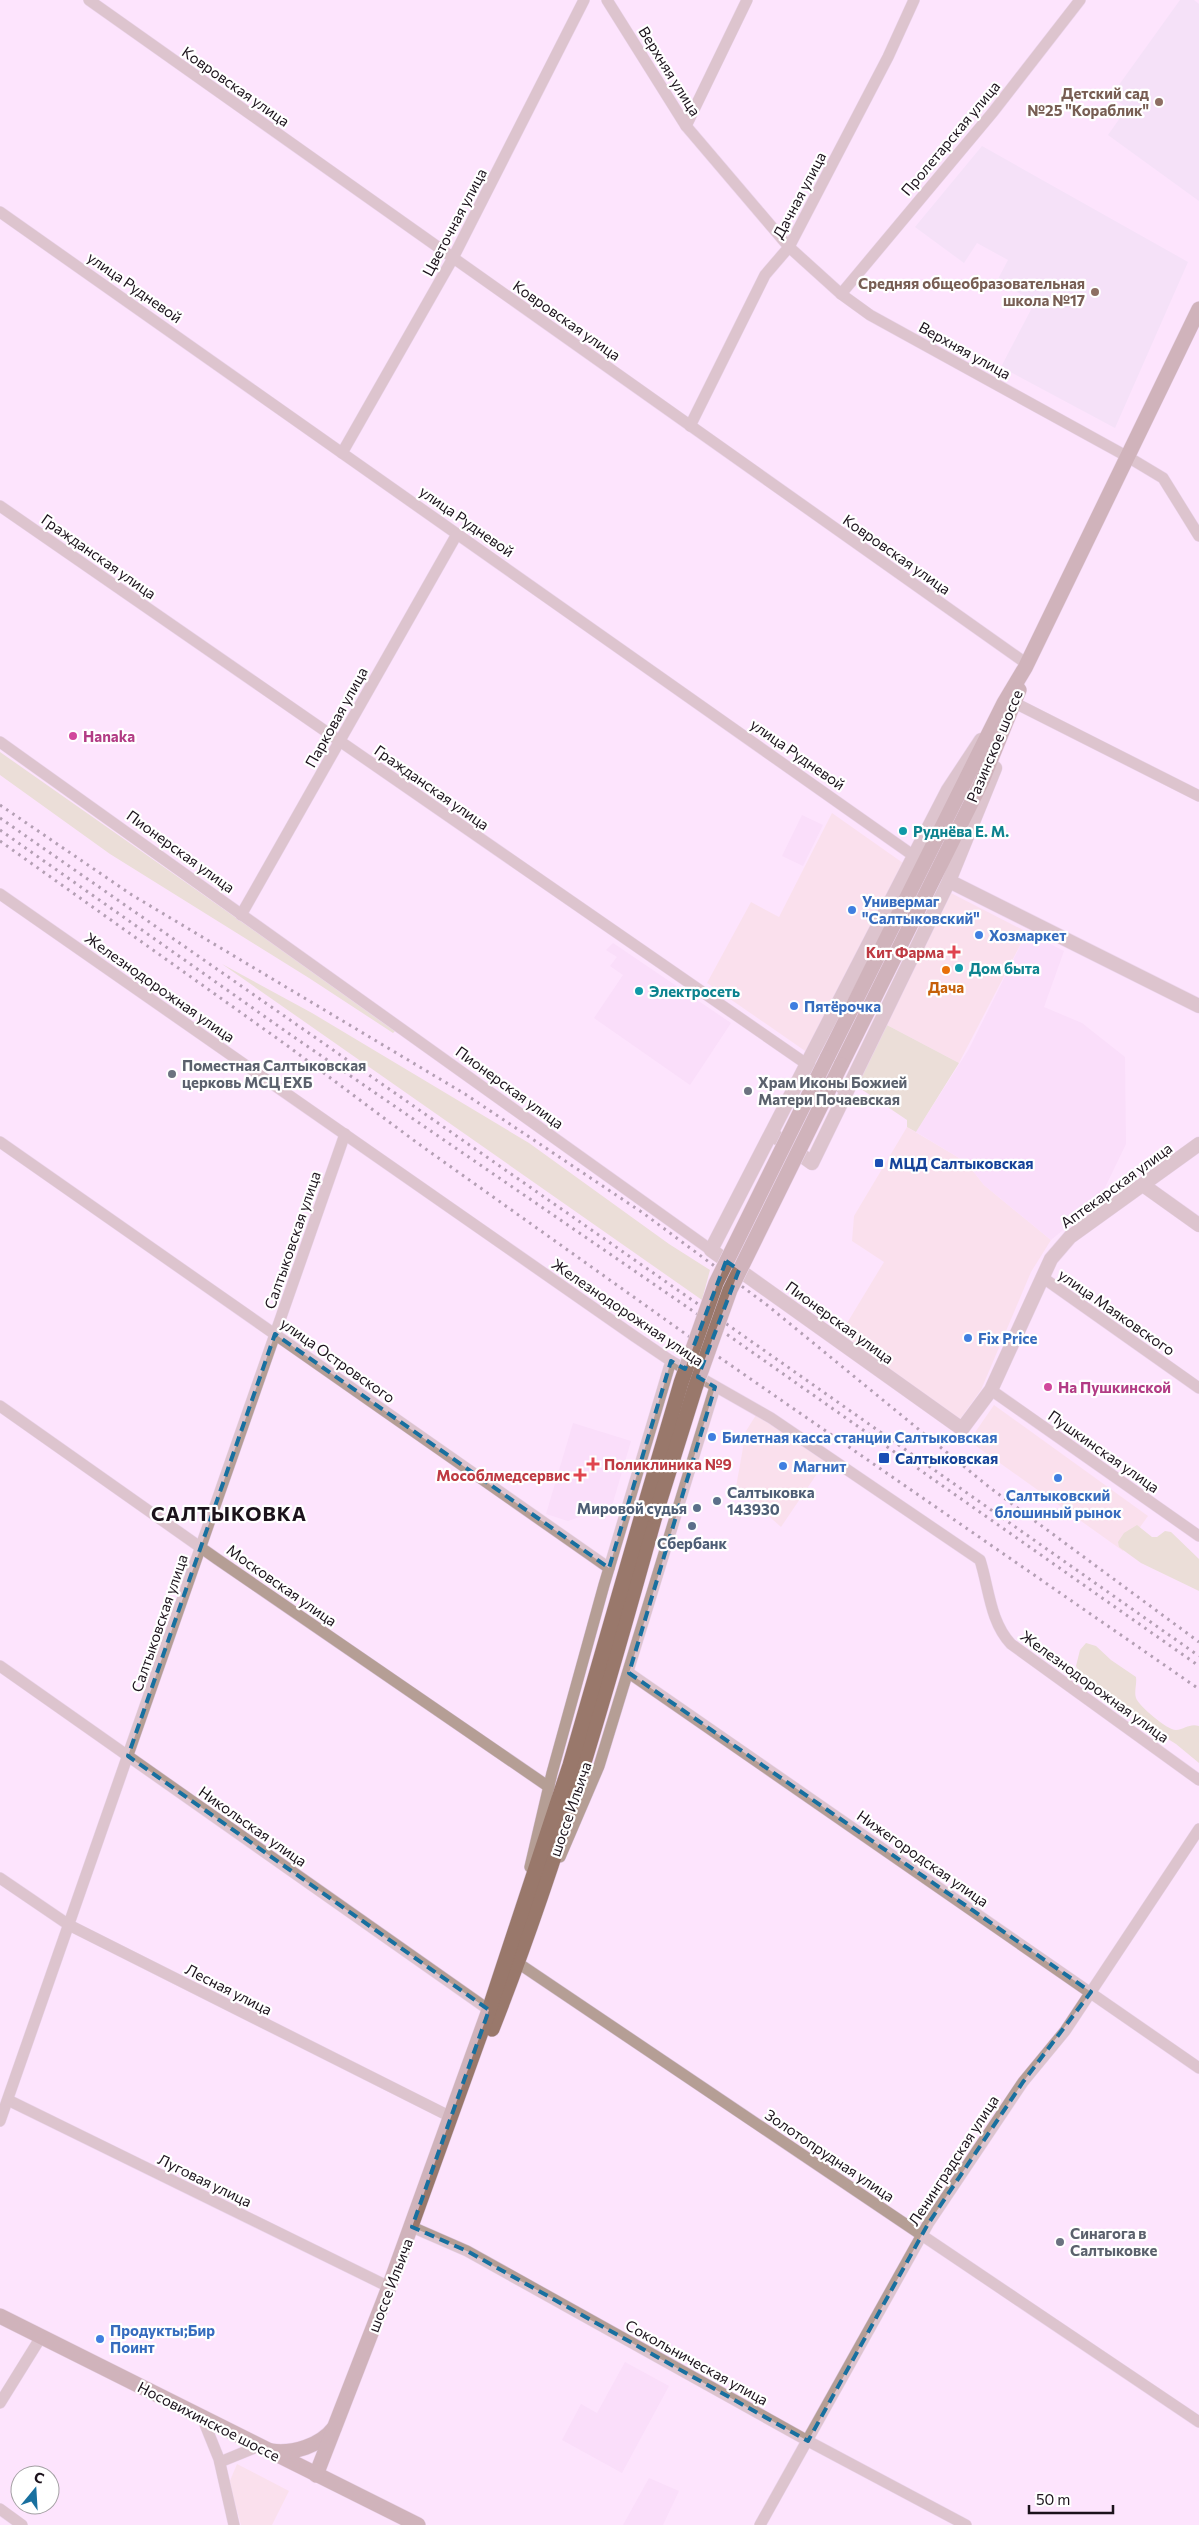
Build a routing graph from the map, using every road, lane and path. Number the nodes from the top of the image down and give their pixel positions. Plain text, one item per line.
1 (89, 0) edge
2 (584, 0) edge
3 (607, 0) edge
4 (747, 0) edge
5 (914, 0) edge
6 (1080, 0) edge
7 (686, 126) junction
8 (0, 212) edge
9 (789, 248) junction
10 (453, 258) junction
11 (841, 294) junction
12 (1199, 309) edge
13 (690, 426) junction
14 (342, 452) junction
15 (1128, 456) junction
16 (0, 506) edge
17 (457, 534) junction
18 (1199, 536) edge
19 (1026, 666) junction
20 (1015, 703) junction
21 (1000, 724) junction
22 (340, 741) junction
23 (0, 742) edge
24 (1199, 796) edge
25 (914, 856) junction
26 (949, 881) junction
27 (0, 894) edge
28 (242, 915) junction
29 (1199, 1006) edge
30 (807, 1065) junction
31 (847, 1092) junction
32 (345, 1134) junction
33 (772, 1134) junction
34 (0, 1142) edge
35 (1199, 1144) edge
36 (750, 1177) junction
37 (1143, 1185) junction
38 (1199, 1225) edge
39 (711, 1250) junction
40 (732, 1266) junction
41 (1042, 1277) junction
42 (275, 1334) junction
43 (672, 1361) junction
44 (716, 1387) junction
45 (1199, 1388) edge
46 (991, 1390) junction
47 (0, 1406) edge
48 (654, 1420) junction
49 (701, 1434) junction
50 (649, 1514) junction
51 (1199, 1536) edge
52 (201, 1547) junction
53 (609, 1568) junction
54 (0, 1666) edge
55 (629, 1673) junction
56 (128, 1756) junction
57 (1199, 1780) edge
58 (549, 1788) junction
59 (1199, 1829) edge
60 (0, 1878) edge
61 (537, 1906) junction
62 (519, 1918) junction
63 (69, 1925) junction
64 (519, 1938) junction
65 (518, 1962) junction
66 (1091, 1992) junction
67 (489, 2010) junction
68 (1199, 2068) edge
69 (460, 2093) junction
70 (8, 2100) junction
71 (1, 2117) edge
72 (451, 2117) junction
73 (412, 2227) junction
74 (922, 2235) junction
75 (389, 2287) junction
76 (0, 2316) edge
77 (41, 2337) junction
78 (0, 2403) edge
79 (202, 2418) junction
80 (1199, 2422) edge
81 (337, 2425) junction
82 (808, 2441) junction
83 (263, 2448) junction
84 (220, 2462) junction
85 (316, 2475) junction
86 (0, 2509) edge
87 (22, 2525) edge
88 (234, 2525) edge
89 (418, 2525) edge
90 (760, 2525) edge
91 (966, 2525) edge

1 - 10 street, Ковровская улица
2 - 10 street, Цветочная улица
3 - 7 street, Верхняя улица
4 - 7 street
5 - 9 street, Дачная улица
6 - 11 street, Пролетарская улица
7 - 9 street, Верхняя улица
8 - 14 street, улица Рудневой
9 - 11 street, Верхняя улица
9 - 13 street, Дачная улица
10 - 13 street, Ковровская улица
10 - 14 street, Цветочная улица
11 - 15 street, Верхняя улица
12 - 15 main road, Разинское шоссе
13 - 19 street, Ковровская улица
14 - 17 street, улица Рудневой
15 - 18 street, Верхняя улица
15 - 19 main road, Разинское шоссе
16 - 22 street, Гражданская улица
17 - 22 street, Парковая улица
17 - 25 street, улица Рудневой
19 - 20 main road, Разинское шоссе
19 - 21 main road, Разинское шоссе
20 - 21 main road, Разинское шоссе
20 - 24 street
21 - 25 street
21 - 26 street
21 - 50 main road, Разинское шоссе, bridge
21 - 50 main road, Разинское шоссе, bridge
22 - 28 street, Парковая улица
22 - 30 street, Гражданская улица
23 - 28 street, Пионерская улица
25 - 30 street
26 - 29 street
26 - 31 street
27 - 32 street, Железнодорожная улица
28 - 39 street, Пионерская улица
30 - 31 street, Гражданская улица
30 - 33 street
31 - 33 street
32 - 42 street, Салтыковская улица
32 - 43 street, Железнодорожная улица
33 - 36 street
34 - 42 street, улица Островского
35 - 37 street, Аптекарская улица
36 - 39 street
36 - 40 street
37 - 38 street
37 - 41 street, Аптекарская улица
39 - 40 street, Пионерская улица
40 - 46 street, Пионерская улица
41 - 45 street, улица Маяковского
41 - 46 street, Аптекарская улица
42 - 52 street, Салтыковская улица
42 - 53 street, улица Островского
43 - 44 street, Железнодорожная улица
43 - 48 street
44 - 49 street
44 - 57 street, Железнодорожная улица
46 - 51 street, Пушкинская улица
47 - 52 street, Московская улица
48 - 49 street
48 - 53 street
49 - 55 street
50 - 61 main road, шоссе Ильича
50 - 62 main road, шоссе Ильича
52 - 56 street, Салтыковская улица
52 - 58 street, Московская улица
53 - 58 street
54 - 56 street, Никольская улица
55 - 61 street
55 - 66 street, Нижегородская улица
56 - 63 street, Салтыковская улица
56 - 67 street, Никольская улица
58 - 62 street
59 - 66 street, Ленинградская улица
60 - 63 street, Лесная улица
61 - 64 main road, шоссе Ильича
62 - 64 main road, шоссе Ильича
63 - 70 street, Салтыковская улица
63 - 72 street, Лесная улица
64 - 65 main road, шоссе Ильича
64 - 67 main road, шоссе Ильича
65 - 69 main road, шоссе Ильича
65 - 74 street, Золотопрудная улица
66 - 68 street, Нижегородская улица
66 - 74 street, Ленинградская улица
67 - 69 main road, шоссе Ильича
69 - 72 main road, шоссе Ильича
70 - 71 street, Салтыковская улица
70 - 75 street, Луговая улица
72 - 73 main road, шоссе Ильича
73 - 75 main road, шоссе Ильича
73 - 82 street, Сокольническая улица
74 - 80 street, Золотопрудная улица
74 - 82 street, Ленинградская улица
75 - 81 main road, шоссе Ильича
76 - 77 main road, Носовихинское шоссе
77 - 78 street
77 - 79 main road, Носовихинское шоссе
79 - 83 main road, Носовихинское шоссе
79 - 84 street
81 - 83 main road
81 - 85 main road, шоссе Ильича
82 - 90 street, Ленинградская улица
82 - 91 street, Сокольническая улица
83 - 84 street
83 - 85 main road, Носовихинское шоссе
84 - 88 street
85 - 89 main road, Носовихинское шоссе
86 - 87 street

